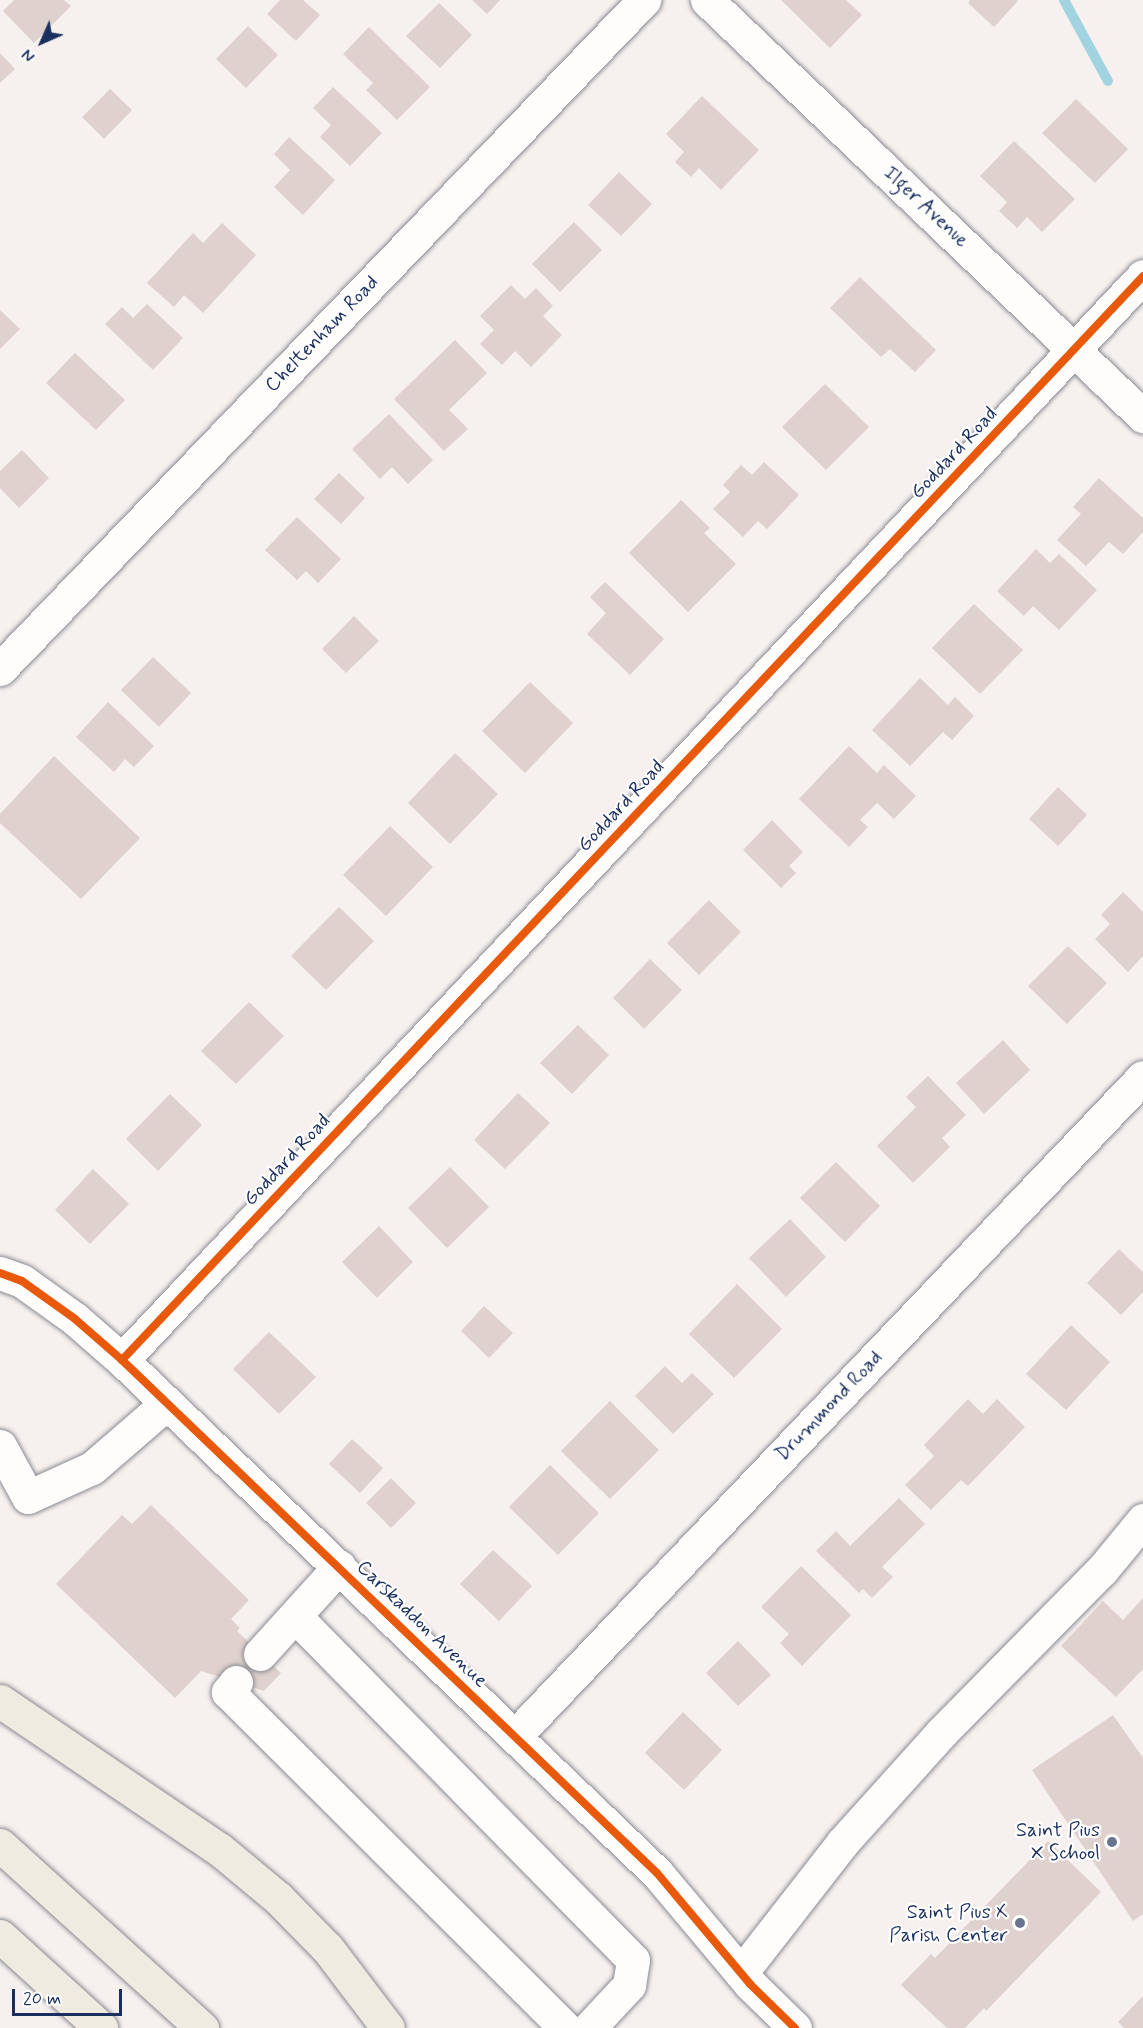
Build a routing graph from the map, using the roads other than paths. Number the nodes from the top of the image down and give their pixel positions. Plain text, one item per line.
1 (644, 0) edge
2 (707, 0) edge
3 (1143, 276) edge
4 (1075, 349) junction
5 (1143, 416) edge
6 (0, 669) edge
7 (1143, 1077) edge
8 (0, 1273) edge
9 (122, 1360) junction
10 (167, 1403) junction
11 (0, 1446) edge
12 (1143, 1520) edge
13 (339, 1567) junction
14 (295, 1616) junction
15 (260, 1654) dead end
16 (236, 1682) dead end
17 (0, 1701) edge
18 (515, 1736) junction
19 (0, 1845) edge
20 (0, 1936) edge
21 (741, 1973) junction
22 (101, 2028) edge
23 (202, 2028) edge
24 (388, 2028) edge
25 (565, 2028) edge
26 (589, 2028) edge
27 (795, 2028) edge

1 - 6 street, Cheltenham Road
2 - 4 street, Ilger Avenue
3 - 4 street, Goddard Road
4 - 5 street, Ilger Avenue
4 - 9 street, Goddard Road
7 - 18 street, Drummond Road
8 - 9 street, Carskaddon Avenue
9 - 10 street, Carskaddon Avenue
10 - 11 street
10 - 13 street, Carskaddon Avenue
12 - 21 street
13 - 14 street
13 - 18 street, Carskaddon Avenue
14 - 15 street
14 - 26 street
16 - 25 street
17 - 24 highway
18 - 21 street, Carskaddon Avenue
19 - 23 highway
20 - 22 highway
21 - 27 street, Carskaddon Avenue

